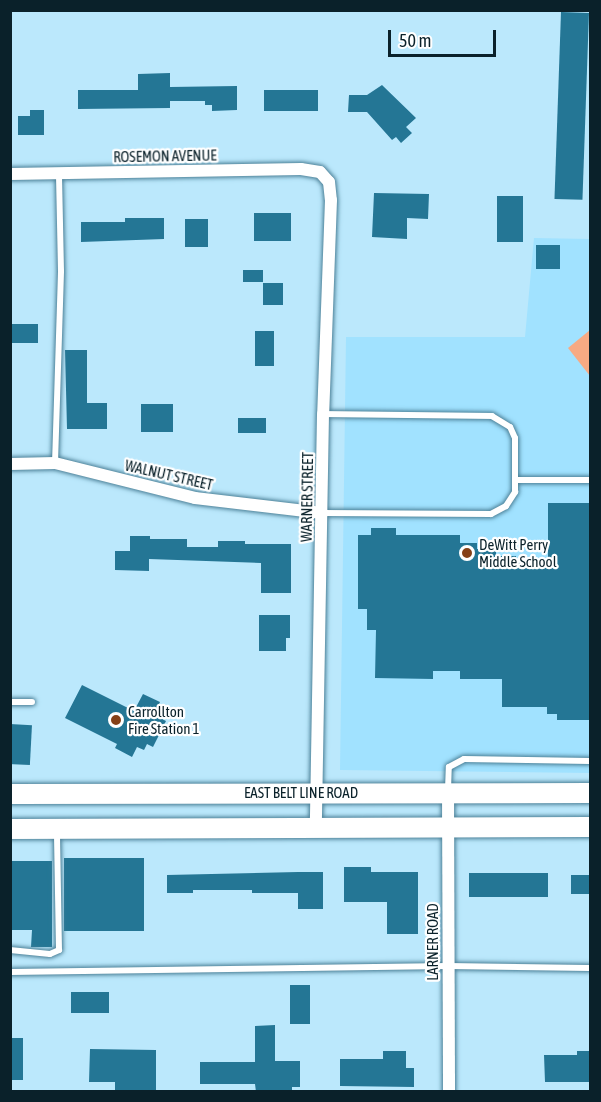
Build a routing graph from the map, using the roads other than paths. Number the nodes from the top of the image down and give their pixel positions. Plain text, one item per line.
1 (320, 172) joint
2 (59, 173) junction
3 (10, 174) edge
4 (323, 414) junction
5 (55, 463) junction
6 (10, 464) edge
7 (515, 480) junction
8 (591, 480) edge
9 (322, 513) junction
10 (10, 702) edge
11 (32, 702) dead end
12 (591, 761) edge
13 (448, 792) junction
14 (316, 793) junction
15 (591, 793) edge
16 (10, 794) edge
17 (315, 827) junction
18 (448, 827) junction
19 (591, 827) edge
20 (57, 828) junction
21 (10, 829) edge
22 (10, 950) edge
23 (448, 966) junction
24 (591, 968) edge
25 (10, 972) edge
26 (449, 1092) edge

1 - 2 street, ROSEMON AVENUE
1 - 4 street, WARNER STREET
2 - 3 street, ROSEMON AVENUE
2 - 5 lane
4 - 7 lane
4 - 9 street, WARNER STREET
5 - 6 street, WALNUT STREET
5 - 9 street, WALNUT STREET
7 - 8 lane
7 - 9 lane
9 - 14 street, WARNER STREET
10 - 11 lane
12 - 13 lane
13 - 14 main road, EAST BELT LINE ROAD
13 - 15 main road, EAST BELT LINE ROAD
13 - 18 street, LARNER ROAD
14 - 16 main road, EAST BELT LINE ROAD
14 - 17 street, WARNER STREET
17 - 18 main road
17 - 20 main road
18 - 19 main road
18 - 23 street, LARNER ROAD
20 - 21 main road
20 - 22 lane
23 - 24 lane
23 - 25 lane
23 - 26 street, LARNER ROAD

